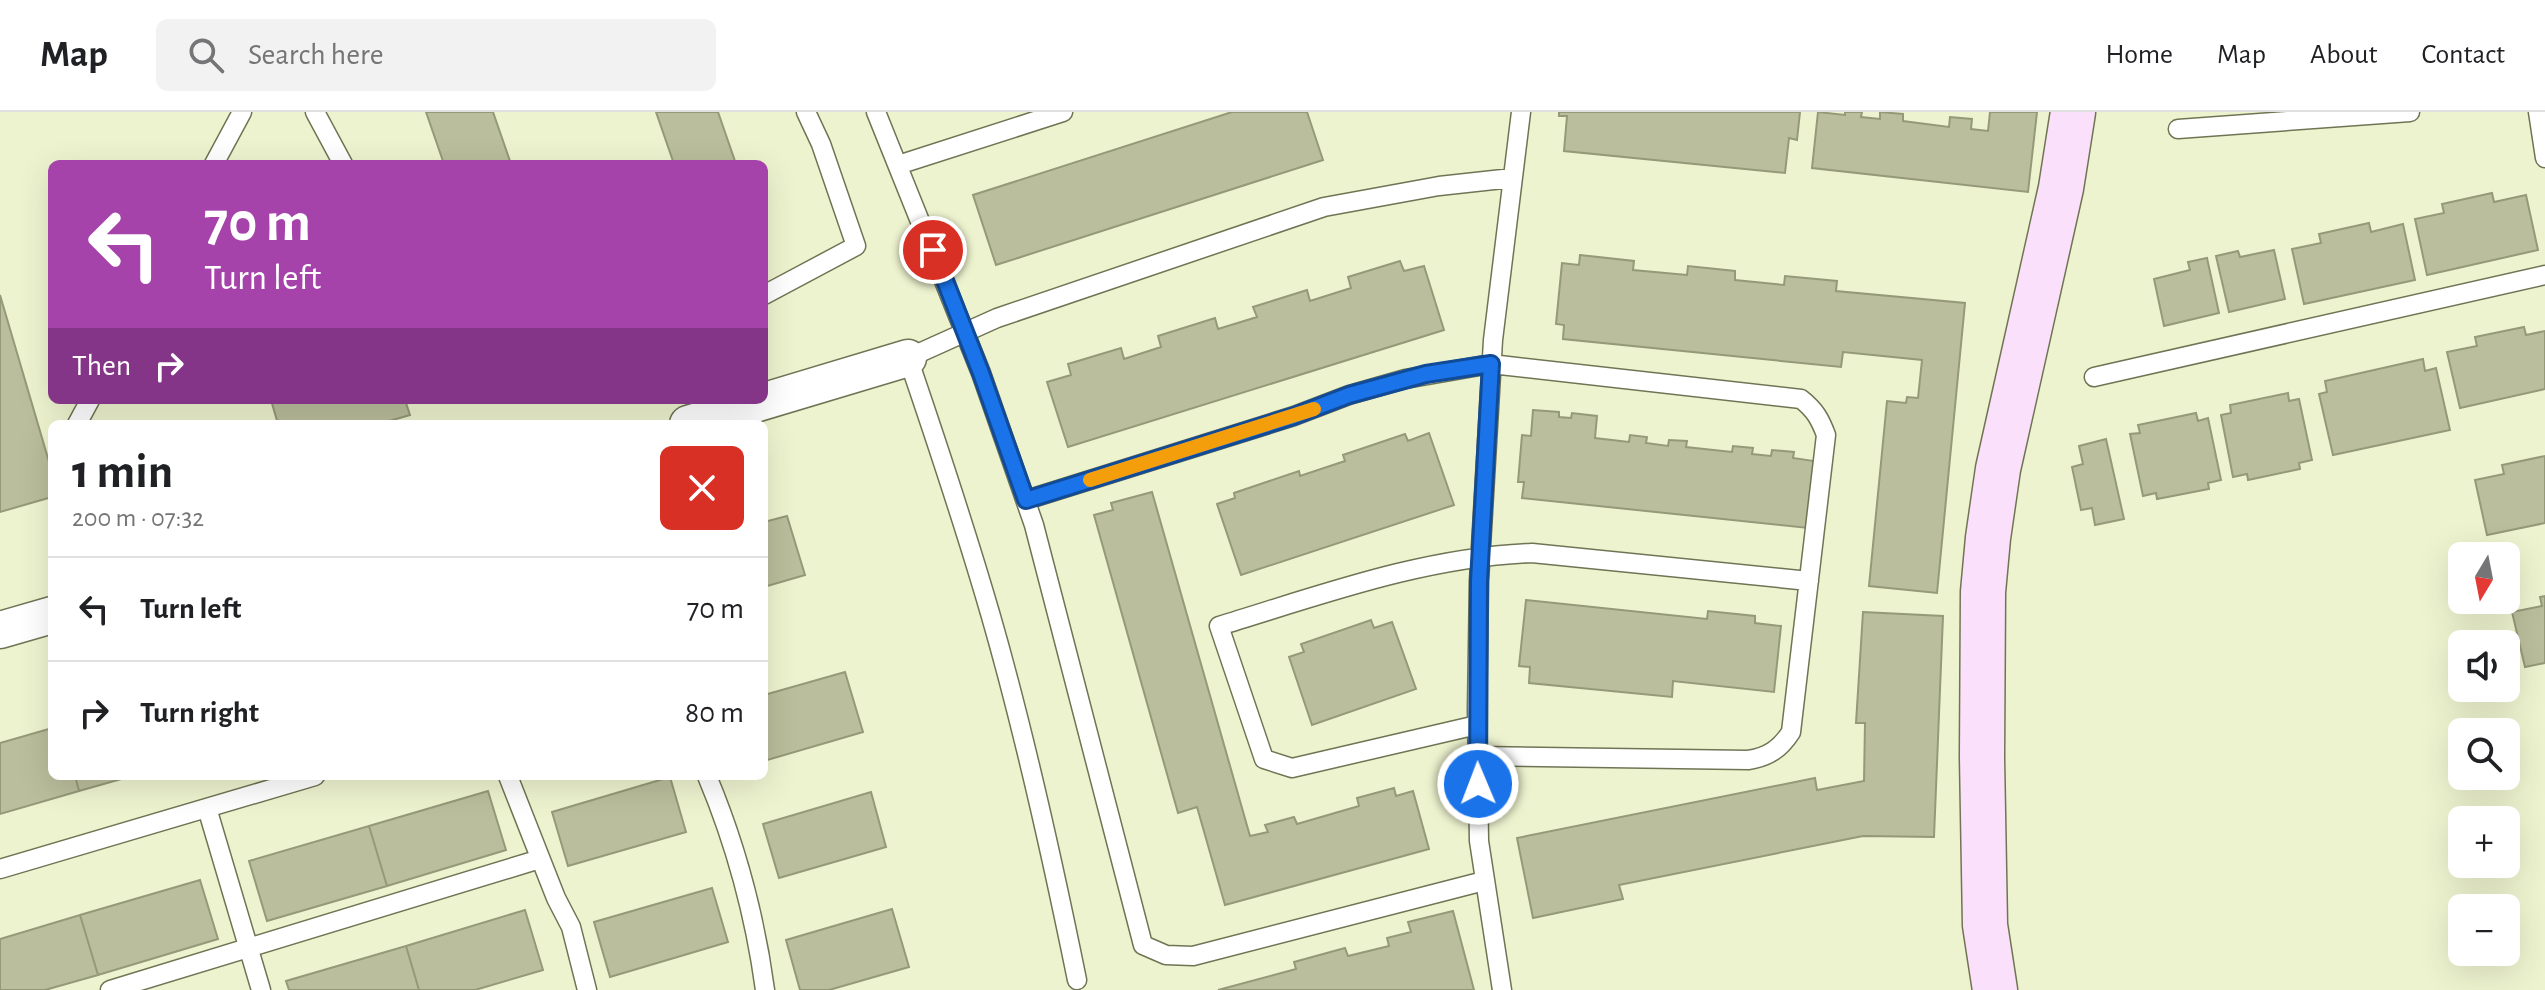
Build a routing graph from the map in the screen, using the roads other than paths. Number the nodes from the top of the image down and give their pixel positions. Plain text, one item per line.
1 (242, 112) edge
2 (315, 112) edge
3 (806, 112) edge
4 (876, 112) edge
5 (1063, 112) edge
6 (1521, 112) edge
7 (2073, 112) edge
8 (2410, 112) edge
9 (2541, 117) edge
10 (2178, 129) dead end
11 (2545, 158) edge
12 (216, 160) edge
13 (341, 160) edge
14 (898, 165) junction
15 (1512, 178) junction
16 (2545, 275) edge
17 (768, 293) edge
18 (965, 332) junction
19 (908, 358) junction
20 (1491, 364) junction
21 (2094, 377) dead end
22 (768, 400) edge
23 (755, 404) edge
24 (701, 420) edge
25 (1026, 500) junction
26 (1480, 557) junction
27 (1809, 581) junction
28 (48, 616) edge
29 (0, 630) edge
30 (1477, 725) junction
31 (1478, 756) junction
32 (302, 780) edge
33 (510, 780) edge
34 (708, 780) edge
35 (207, 808) junction
36 (540, 859) junction
37 (0, 869) edge
38 (1484, 881) junction
39 (249, 948) junction
40 (1077, 980) dead end
41 (110, 990) edge
42 (261, 990) edge
43 (587, 990) edge
44 (765, 990) edge
45 (1502, 990) edge
46 (1995, 990) edge

1 - 12 lane
2 - 13 lane
3 - 17 lane
4 - 14 lane
5 - 14 lane
6 - 15 lane
7 - 46 street
8 - 10 lane
9 - 11 lane
14 - 18 lane
15 - 18 lane
15 - 20 lane
16 - 21 lane
18 - 19 lane
18 - 25 lane
19 - 22 street
19 - 40 lane
20 - 25 lane
20 - 26 lane
20 - 27 lane
23 - 24 street
25 - 38 lane
26 - 27 lane
26 - 30 lane
26 - 30 lane
27 - 31 lane
28 - 29 street
30 - 31 lane
31 - 38 lane
32 - 35 lane
33 - 36 lane
34 - 44 lane
35 - 37 lane
35 - 39 lane
36 - 39 lane
36 - 43 lane
38 - 45 lane
39 - 41 lane
39 - 42 lane

